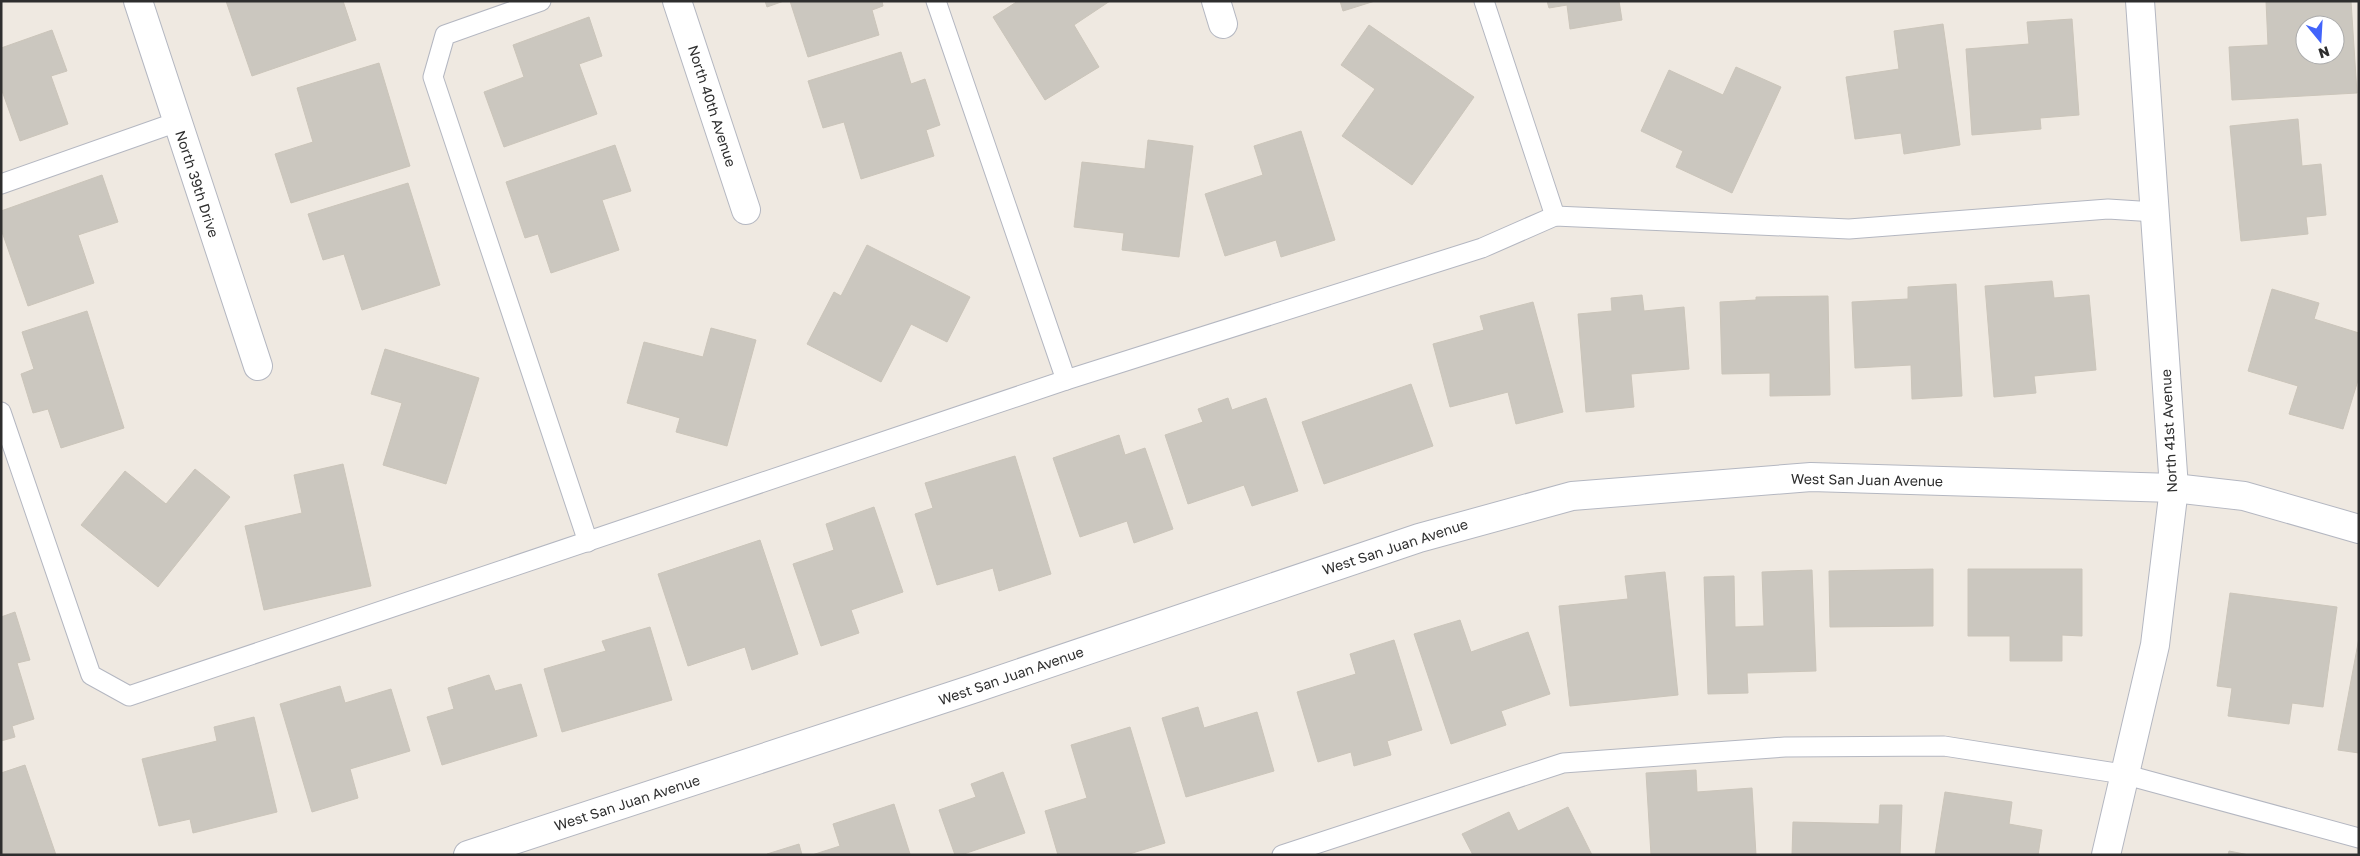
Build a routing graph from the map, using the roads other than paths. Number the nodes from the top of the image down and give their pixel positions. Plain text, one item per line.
1 (138, 1) edge
2 (541, 1) edge
3 (677, 1) edge
4 (936, 1) edge
5 (1484, 1) edge
6 (2140, 1) edge
7 (177, 122) junction
8 (1, 184) edge
9 (746, 210) dead end
10 (2155, 212) junction
11 (1555, 216) junction
12 (258, 366) dead end
13 (1066, 380) junction
14 (1, 412) edge
15 (2174, 488) junction
16 (2359, 529) edge
17 (588, 542) junction
18 (2123, 774) junction
19 (2359, 838) edge
20 (468, 855) edge
21 (1282, 855) edge
22 (2106, 855) edge

1 - 7 street, North 39th Drive
2 - 17 lane
3 - 9 street, North 40th Avenue
4 - 13 lane
5 - 11 lane
6 - 10 street, North 41st Avenue
7 - 8 lane
7 - 12 street, North 39th Drive
10 - 11 lane
10 - 15 street, North 41st Avenue
11 - 13 lane
13 - 17 lane
14 - 17 lane
15 - 16 street, West San Juan Avenue
15 - 18 street, North 41st Avenue
15 - 20 street, West San Juan Avenue
18 - 19 lane
18 - 21 lane
18 - 22 street, North 41st Avenue

